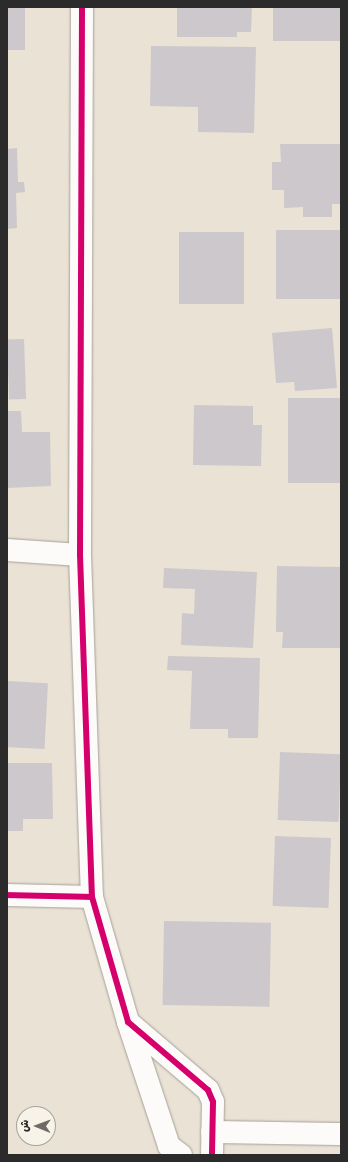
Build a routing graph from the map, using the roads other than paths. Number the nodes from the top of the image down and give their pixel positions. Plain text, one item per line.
1 (82, 7) edge
2 (7, 550) edge
3 (80, 555) junction
4 (7, 894) edge
5 (92, 897) junction
6 (128, 1022) junction
7 (212, 1132) junction
8 (341, 1134) edge
9 (181, 1155) edge
10 (212, 1155) edge

1 - 3 street
2 - 3 street
3 - 5 street
4 - 5 street
5 - 6 street
6 - 7 street
6 - 9 street
7 - 8 street
7 - 10 street

